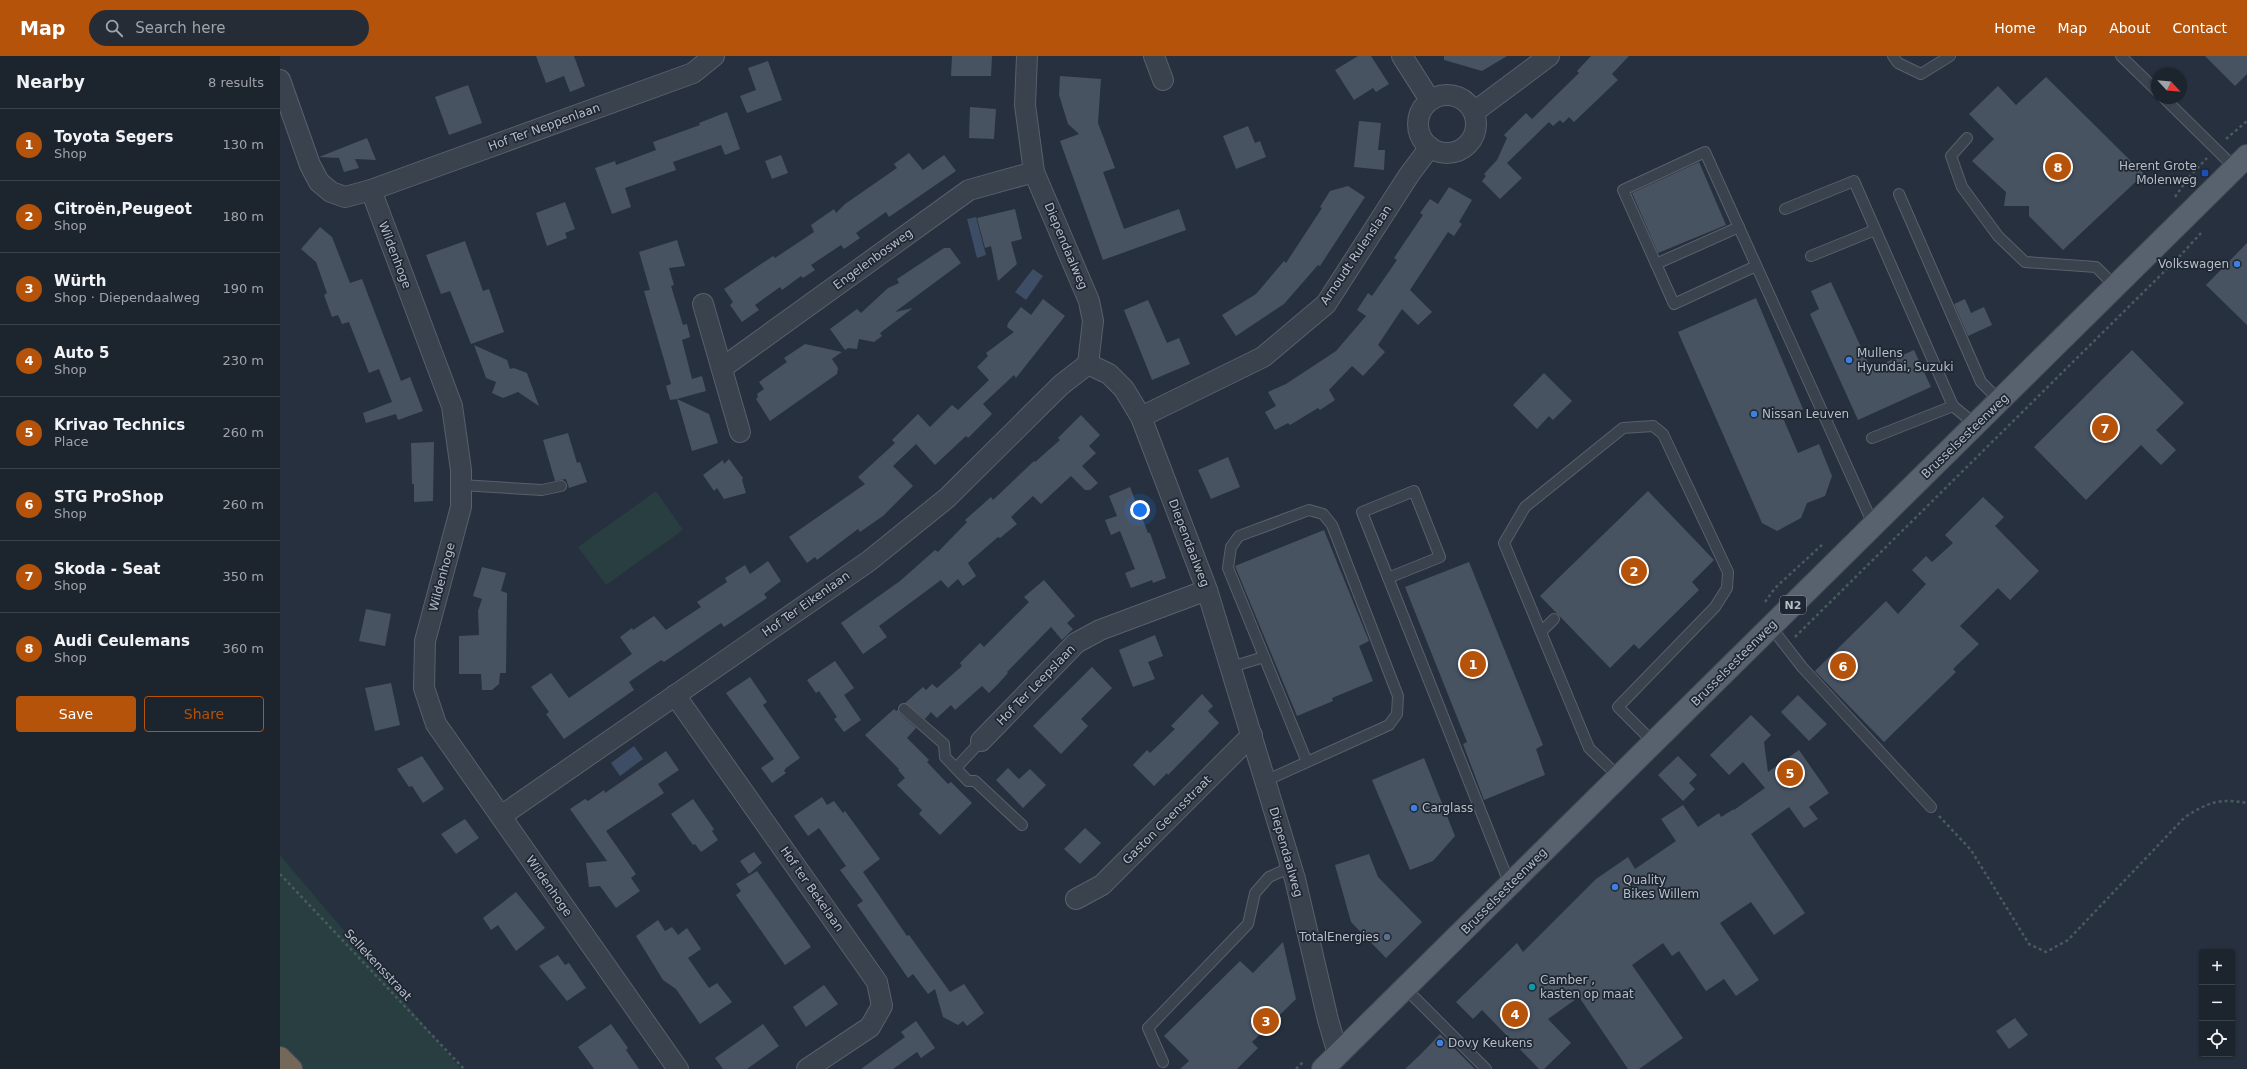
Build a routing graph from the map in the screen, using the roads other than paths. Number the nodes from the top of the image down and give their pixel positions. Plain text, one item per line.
1 (714, 56) edge
2 (1027, 56) edge
3 (1154, 56) edge
4 (1402, 56) edge
5 (1549, 56) edge
6 (1893, 56) edge
7 (1950, 56) edge
8 (2121, 56) edge
9 (280, 80) edge
10 (1163, 80) dead end
11 (2151, 86) edge
12 (1430, 100) junction
13 (2171, 104) edge
14 (1474, 112) junction
15 (1967, 138) dead end
16 (1430, 147) junction
17 (2241, 162) edge
18 (1034, 172) junction
19 (371, 190) junction
20 (1899, 194) dead end
21 (1785, 209) dead end
22 (1738, 227) junction
23 (1875, 230) junction
24 (1811, 256) dead end
25 (1656, 264) junction
26 (1756, 266) junction
27 (2116, 287) junction
28 (704, 304) dead end
29 (1088, 364) junction
30 (722, 368) junction
31 (2000, 401) junction
32 (1953, 406) junction
33 (1141, 417) junction
34 (1976, 425) junction
35 (740, 432) dead end
36 (1872, 438) dead end
37 (461, 485) junction
38 (561, 486) dead end
39 (1873, 524) junction
40 (1388, 578) junction
41 (1207, 590) junction
42 (1554, 619) dead end
43 (1771, 627) junction
44 (1540, 632) junction
45 (1264, 658) junction
46 (1231, 667) junction
47 (675, 694) junction
48 (904, 709) dead end
49 (1252, 735) junction
50 (981, 741) joint
51 (1654, 743) junction
52 (1307, 762) junction
53 (956, 768) junction
54 (1619, 778) junction
55 (1265, 781) junction
56 (1931, 807) road end
57 (501, 816) junction
58 (1022, 825) dead end
59 (1291, 867) junction
60 (1510, 885) junction
61 (1076, 899) dead end
62 (1405, 988) junction
63 (1338, 1054) junction
64 (280, 1058) edge
65 (1162, 1062) dead end
66 (291, 1069) edge
67 (678, 1069) edge
68 (807, 1069) edge
69 (1323, 1069) edge
70 (1486, 1069) edge

1 - 19 street, Hof Ter Neppenlaan
2 - 18 street, Diependaalweg
3 - 10 street
4 - 12 street
5 - 14 street
6 - 7 lane
8 - 11 lane
9 - 19 street
12 - 14 street
12 - 16 street
13 - 17 lane
14 - 16 street
15 - 27 lane
16 - 33 street, Arnoudt Rulenslaan
17 - 27 main road, Brusselsesteenweg / N2
18 - 29 street, Diependaalweg
18 - 30 street, Engelenbosweg
19 - 37 street, Wildenhoge
20 - 31 lane
21 - 23 lane
22 - 25 lane
22 - 25 lane
22 - 26 lane
23 - 24 lane
23 - 32 lane
25 - 26 lane
26 - 39 lane
27 - 31 main road, Brusselsesteenweg / N2
28 - 30 street
29 - 33 street, Diependaalweg
29 - 47 street, Hof Ter Eikenlaan
30 - 35 street
31 - 34 main road, Brusselsesteenweg / N2
32 - 34 lane
32 - 36 lane
33 - 41 street, Diependaalweg
34 - 39 main road, Brusselsesteenweg / N2
37 - 38 lane
37 - 57 street, Wildenhoge
39 - 43 main road, Brusselsesteenweg / N2
40 - 40 lane
40 - 60 lane
41 - 46 street, Diependaalweg
41 - 50 street, Hof Ter Leepslaan
42 - 44 lane
43 - 51 main road, Brusselsesteenweg / N2
43 - 56 lane
44 - 51 lane
44 - 54 lane
45 - 46 lane
45 - 52 lane
45 - 52 lane
46 - 49 street, Diependaalweg
47 - 57 street, Hof Ter Eikenlaan
47 - 68 street, Hof ter Bekelaan
48 - 53 lane
49 - 55 street, Diependaalweg
49 - 61 street, Gaston Geensstraat
50 - 53 lane
51 - 54 main road, Brusselsesteenweg / N2
52 - 55 lane
53 - 58 lane
54 - 60 main road, Brusselsesteenweg / N2
55 - 59 street, Diependaalweg
57 - 67 street, Wildenhoge
59 - 63 street, Diependaalweg
59 - 65 lane
60 - 62 main road, Brusselsesteenweg / N2
62 - 63 main road, Brusselsesteenweg / N2
62 - 70 lane
63 - 69 main road, Brusselsesteenweg / N2
64 - 66 highway

